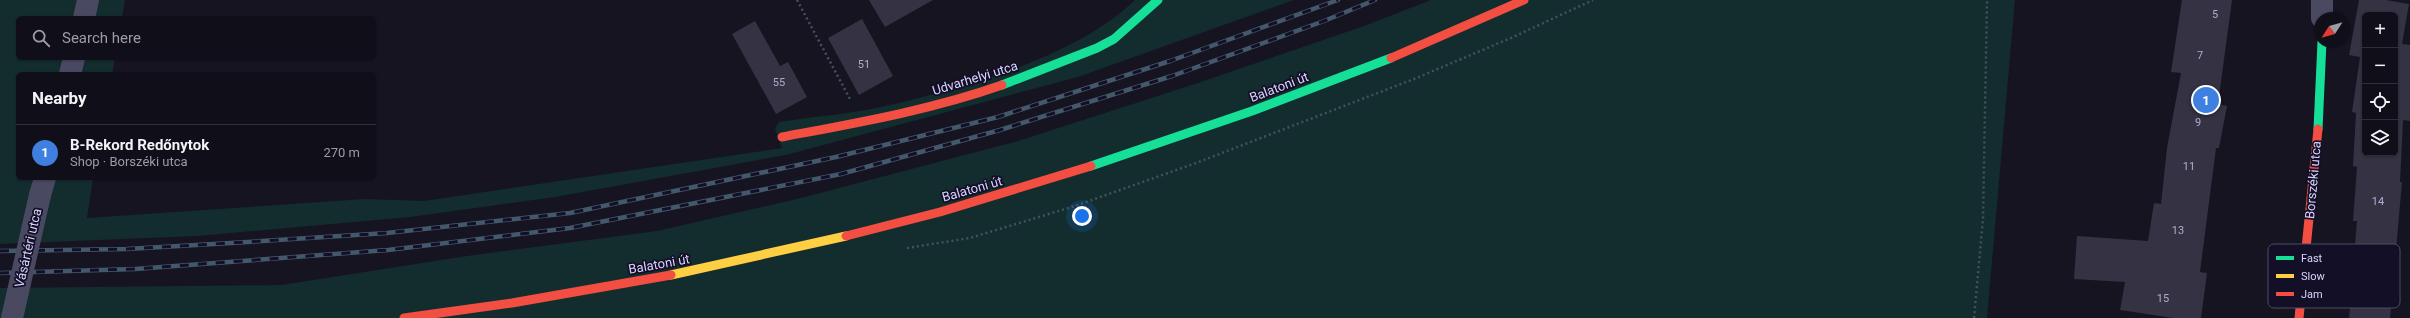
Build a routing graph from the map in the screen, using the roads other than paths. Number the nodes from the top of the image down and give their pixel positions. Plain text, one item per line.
1 (88, 0) edge
2 (1158, 0) edge
3 (1524, 0) edge
4 (2322, 0) edge
5 (2322, 12) edge
6 (84, 16) edge
7 (2322, 48) edge
8 (74, 60) edge
9 (70, 72) edge
10 (782, 137) dead end
11 (42, 187) edge
12 (2307, 244) edge
13 (2300, 308) edge
14 (12, 318) edge
15 (404, 318) edge
16 (2299, 318) edge

1 - 6 street
2 - 10 main road, Udvarhelyi utca
3 - 15 main road, Balatoni út
4 - 5 street
7 - 12 main road, Borszéki utca
8 - 9 street
11 - 14 street, Vásártéri utca, bridge
13 - 16 main road, Borszéki utca

